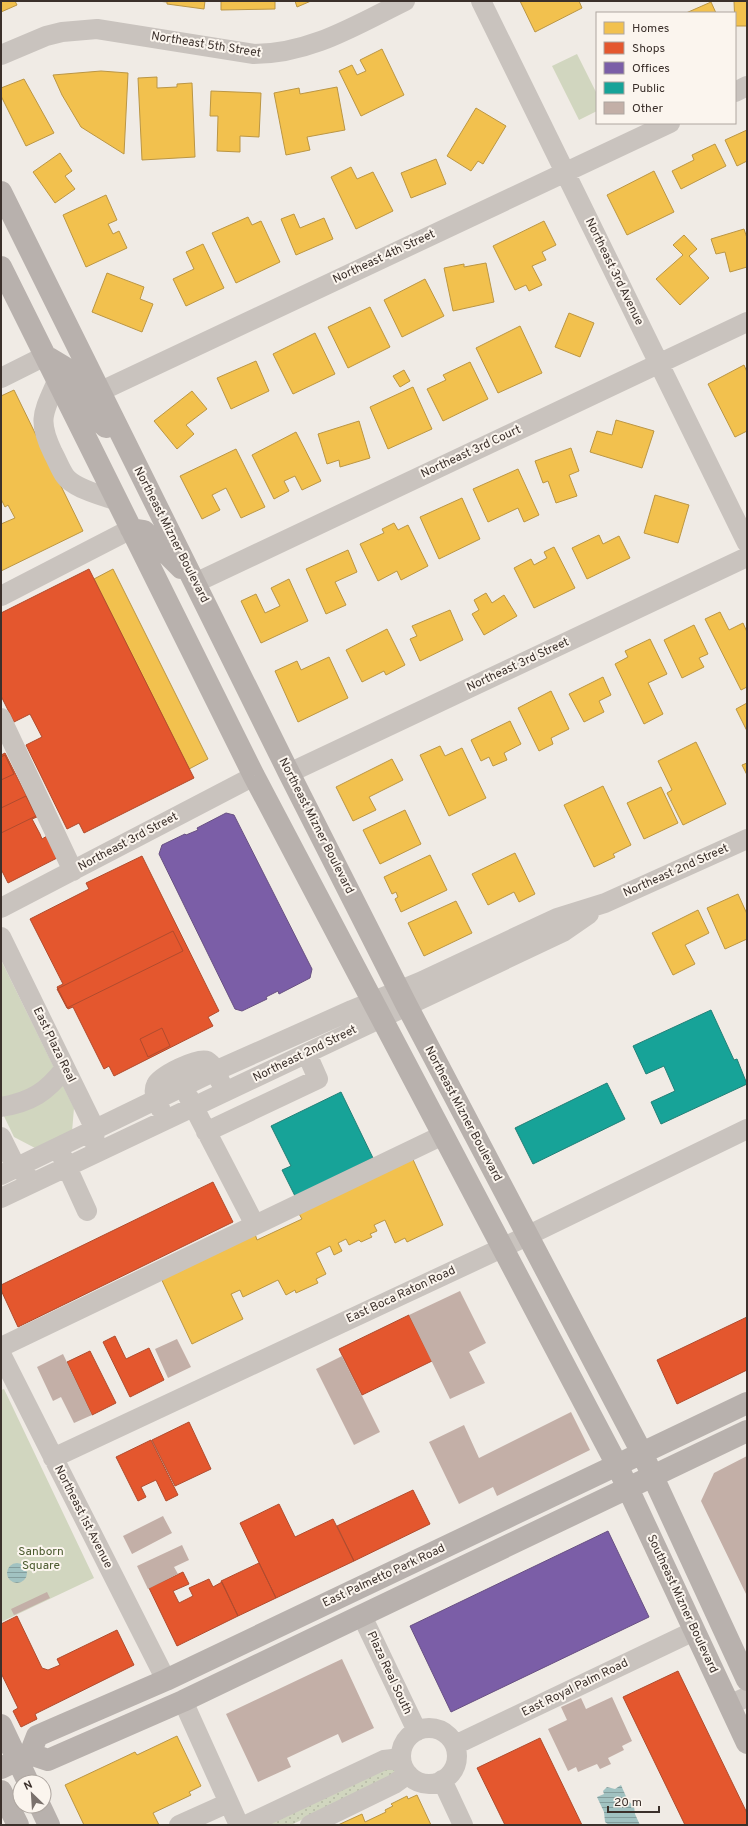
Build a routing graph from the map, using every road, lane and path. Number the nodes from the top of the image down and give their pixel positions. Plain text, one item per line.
1 (405, 1) edge
2 (481, 1) edge
3 (1, 55) edge
4 (747, 86) edge
5 (736, 92) edge
6 (668, 124) edge
7 (566, 173) junction
8 (1, 192) edge
9 (1, 267) edge
10 (747, 322) edge
11 (45, 356) junction
12 (660, 363) junction
13 (1, 378) edge
14 (58, 381) junction
15 (99, 392) junction
16 (126, 445) junction
17 (117, 501) junction
18 (131, 529) junction
19 (747, 543) edge
20 (747, 557) edge
21 (195, 583) junction
22 (1, 596) edge
23 (1, 718) edge
24 (289, 773) junction
25 (254, 776) junction
26 (747, 839) edge
27 (74, 871) junction
28 (1, 908) edge
29 (1, 937) edge
30 (403, 999) junction
31 (377, 1010) junction
32 (307, 1054) junction
33 (65, 1068) junction
34 (215, 1071) junction
35 (184, 1087) junction
36 (226, 1092) junction
37 (157, 1099) junction
38 (1, 1107) edge
39 (194, 1107) junction
40 (166, 1120) junction
41 (95, 1129) junction
42 (747, 1129) edge
43 (206, 1132) junction
44 (443, 1135) junction
45 (1, 1137) edge
46 (58, 1147) junction
47 (94, 1154) junction
48 (67, 1167) junction
49 (8, 1171) edge
50 (38, 1181) junction
51 (1, 1198) edge
52 (87, 1212) dead end
53 (255, 1225) junction
54 (527, 1236) junction
55 (502, 1248) junction
56 (1, 1347) edge
57 (1, 1354) edge
58 (747, 1403) edge
59 (747, 1431) edge
60 (642, 1453) junction
61 (53, 1458) junction
62 (617, 1466) junction
63 (653, 1477) junction
64 (628, 1489) junction
65 (362, 1616) junction
66 (694, 1631) junction
67 (166, 1680) junction
68 (747, 1680) edge
69 (182, 1701) junction
70 (738, 1701) edge
71 (1, 1725) edge
72 (417, 1731) junction
73 (747, 1743) edge
74 (455, 1745) junction
75 (16, 1761) edge
76 (405, 1766) junction
77 (23, 1774) edge
78 (442, 1780) junction
79 (1, 1791) edge
80 (228, 1803) junction
81 (44, 1814) edge
82 (18, 1825) edge
83 (49, 1825) edge
84 (179, 1825) edge
85 (239, 1825) edge
86 (246, 1825) edge
87 (310, 1825) edge
88 (463, 1825) edge

1 - 3 street, Northeast 5th Street
2 - 7 street, Northeast 3rd Avenue
4 - 5 street
6 - 7 street, Northeast 4th Street
7 - 12 street, Northeast 3rd Avenue
7 - 15 street, Northeast 4th Street
8 - 15 main road, Northeast Mizner Boulevard
9 - 11 main road
10 - 12 street, Northeast 3rd Court
11 - 13 street
11 - 14 main road
11 - 16 main road
12 - 19 street, Northeast 3rd Avenue
12 - 21 street, Northeast 3rd Court
14 - 17 main road
14 - 17 street
15 - 16 main road, Northeast Mizner Boulevard
16 - 21 main road, Northeast Mizner Boulevard
17 - 18 main road
18 - 21 main road
18 - 22 street
18 - 25 main road
20 - 24 street, Northeast 3rd Street
21 - 24 main road, Northeast Mizner Boulevard
23 - 27 street
24 - 30 main road, Northeast Mizner Boulevard
25 - 27 street, Northeast 3rd Street
25 - 31 main road
26 - 30 street, Northeast 2nd Street
27 - 28 street, Northeast 3rd Street
29 - 33 street, East Plaza Real
30 - 31 street, Northeast 2nd Street
30 - 54 main road, Northeast Mizner Boulevard
31 - 32 street, Northeast 2nd Street
31 - 34 street, Northeast 2nd Street
31 - 44 main road
32 - 36 street, Northeast 2nd Street
32 - 43 street
33 - 38 street
33 - 41 street, East Plaza Real
34 - 35 street, Northeast 2nd Street
34 - 36 street
34 - 37 street
35 - 37 street, Northeast 2nd Street
35 - 39 street
36 - 39 street, Northeast 2nd Street
37 - 40 street
37 - 41 street, Northeast 2nd Street
39 - 40 street, Northeast 2nd Street
39 - 43 street
40 - 47 street, Northeast 2nd Street
41 - 46 street, Northeast 2nd Street
41 - 47 street, East Plaza Real
42 - 54 street, East Boca Raton Road
43 - 53 street
44 - 53 street
44 - 55 main road
45 - 49 street
46 - 48 street
46 - 49 street, Northeast 2nd Street
47 - 48 street, Northeast 2nd Street
48 - 50 street, Northeast 2nd Street
48 - 52 street
49 - 50 street
50 - 51 street, Northeast 2nd Street
53 - 56 street
54 - 55 street, East Boca Raton Road
54 - 60 main road, Northeast Mizner Boulevard
55 - 61 street, East Boca Raton Road
55 - 62 main road
57 - 61 street, Northeast 1st Avenue
58 - 60 main road, East Palmetto Park Road
59 - 63 main road
60 - 62 main road, East Palmetto Park Road
60 - 63 main road
61 - 67 street, Northeast 1st Avenue
62 - 64 main road, Southeast Mizner Boulevard
62 - 67 main road, East Palmetto Park Road
63 - 64 main road
63 - 68 main road
64 - 65 main road
64 - 66 main road, Southeast Mizner Boulevard
65 - 69 main road
65 - 72 street, Plaza Real South
66 - 70 main road, Southeast Mizner Boulevard
66 - 74 street, East Royal Palm Road
67 - 75 main road, East Palmetto Park Road
69 - 75 main road
69 - 80 street
70 - 73 main road, Southeast Mizner Boulevard
71 - 75 main road
72 - 74 street
72 - 76 street
74 - 78 street
75 - 77 main road
76 - 78 street
76 - 86 street
76 - 87 street
78 - 88 street
79 - 82 main road
80 - 84 street
80 - 85 street
81 - 83 main road

